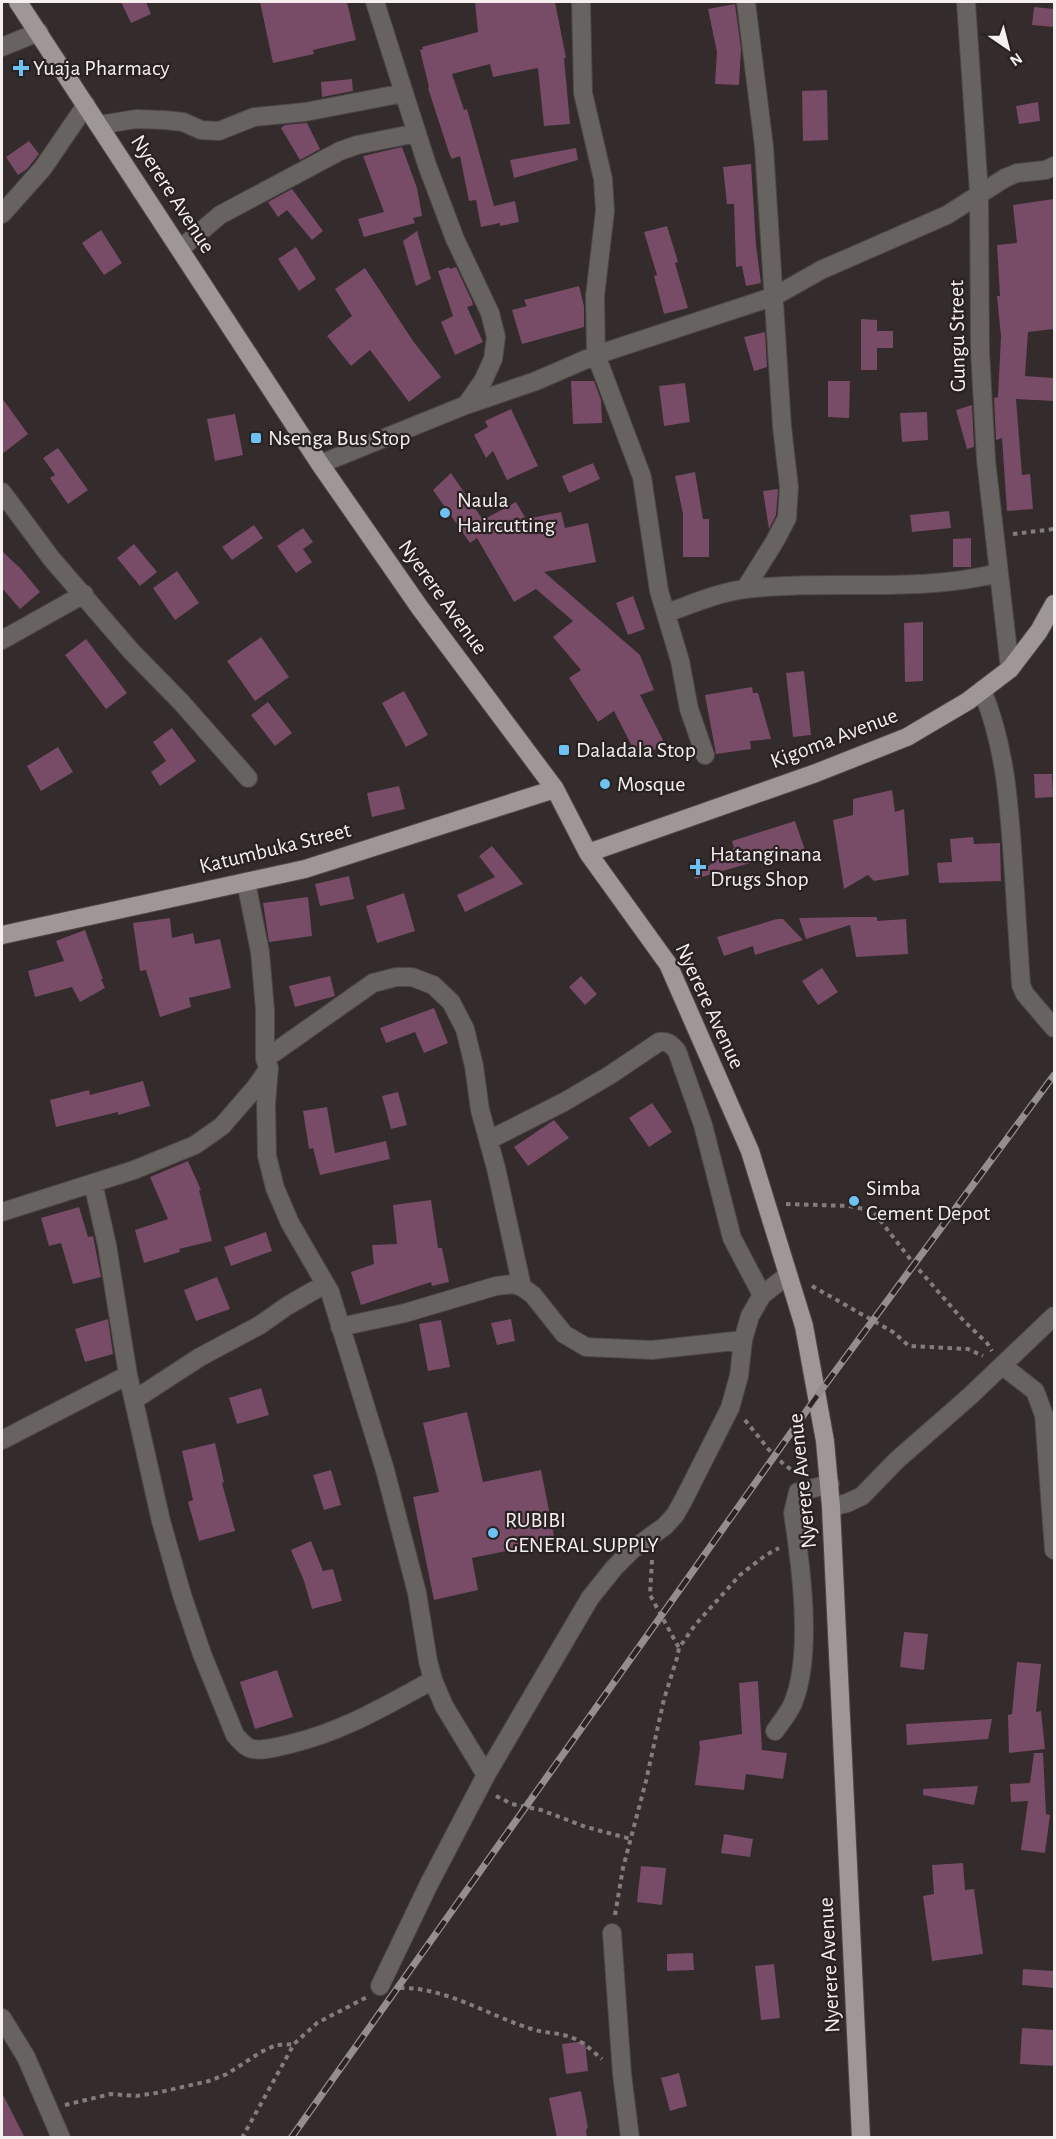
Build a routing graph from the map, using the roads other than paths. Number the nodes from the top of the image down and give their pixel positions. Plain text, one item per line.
1 (18, 2) edge
2 (375, 2) edge
3 (581, 2) edge
4 (746, 2) edge
5 (966, 2) edge
6 (39, 32) junction
7 (2, 47) edge
8 (404, 93) junction
9 (86, 105) junction
10 (99, 125) junction
11 (417, 133) junction
12 (1054, 166) edge
13 (979, 193) junction
14 (2, 214) edge
15 (180, 249) junction
16 (775, 296) junction
17 (596, 355) junction
18 (466, 405) junction
19 (320, 464) junction
20 (2, 492) edge
21 (998, 573) junction
22 (745, 589) junction
23 (84, 594) junction
24 (1054, 604) edge
25 (667, 613) junction
26 (2, 640) edge
27 (1010, 669) junction
28 (982, 690) junction
29 (705, 755) dead end
30 (248, 778) dead end
31 (555, 789) junction
32 (588, 853) junction
33 (246, 882) junction
34 (2, 935) edge
35 (1054, 1028) edge
36 (267, 1064) junction
37 (489, 1140) junction
38 (93, 1183) junction
39 (2, 1212) edge
40 (788, 1275) junction
41 (325, 1284) junction
42 (522, 1287) junction
43 (762, 1295) junction
44 (1054, 1316) edge
45 (340, 1327) junction
46 (743, 1340) junction
47 (1003, 1366) junction
48 (128, 1375) junction
49 (134, 1400) junction
50 (2, 1440) edge
51 (830, 1484) junction
52 (831, 1507) junction
53 (1054, 1550) edge
54 (433, 1680) junction
55 (775, 1731) dead end
56 (482, 1781) junction
57 (612, 1933) road end
58 (380, 1986) road end
59 (2, 2018) edge
60 (61, 2138) edge
61 (630, 2138) edge
62 (861, 2138) edge

1 - 6 main road, Nyerere Avenue
2 - 8 street
3 - 17 street
4 - 16 street
5 - 13 street, Gungu Street
6 - 7 street
6 - 9 main road, Nyerere Avenue
8 - 10 street
8 - 11 street
9 - 10 main road, Nyerere Avenue
9 - 14 street
10 - 15 main road, Nyerere Avenue
11 - 15 street
11 - 18 street
12 - 13 street
13 - 16 street
13 - 21 street, Gungu Street
15 - 19 main road, Nyerere Avenue
16 - 17 street
16 - 22 street
17 - 18 street
17 - 25 street
18 - 19 street
19 - 31 main road, Nyerere Avenue
20 - 23 street
21 - 22 street
21 - 27 street, Gungu Street
22 - 25 street
23 - 26 street
23 - 30 street
24 - 27 main road, Kigoma Avenue
25 - 29 street
27 - 28 main road, Kigoma Avenue
28 - 32 main road, Kigoma Avenue
28 - 35 street
31 - 32 main road, Nyerere Avenue
31 - 33 main road, Katumbuka Street
32 - 40 main road, Nyerere Avenue
33 - 34 main road, Katumbuka Street
33 - 36 street
36 - 37 street
36 - 38 street
36 - 41 street
37 - 42 street
37 - 43 street
38 - 39 street
38 - 48 street
40 - 43 street
40 - 51 main road, Nyerere Avenue
41 - 45 street
41 - 49 street
42 - 45 street
42 - 46 street
43 - 46 street
44 - 47 street
45 - 54 street
46 - 56 street
47 - 52 street
47 - 53 street
48 - 49 street
48 - 50 street
49 - 54 street
51 - 52 main road, Nyerere Avenue
51 - 55 street
52 - 62 main road, Nyerere Avenue
54 - 56 street
56 - 58 street
57 - 61 street
59 - 60 street

